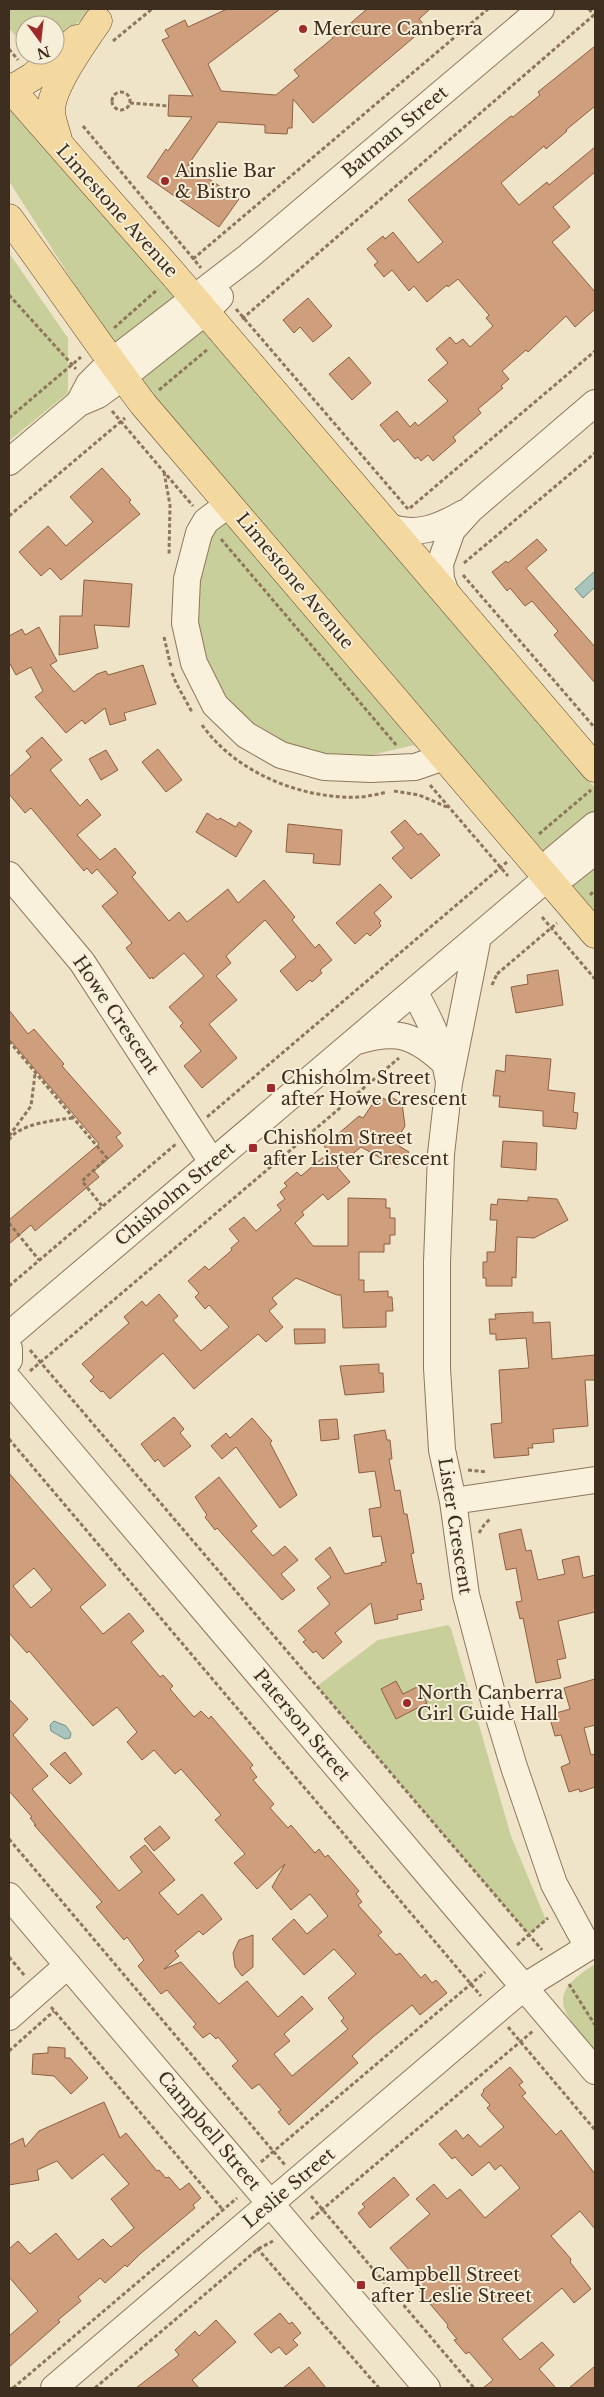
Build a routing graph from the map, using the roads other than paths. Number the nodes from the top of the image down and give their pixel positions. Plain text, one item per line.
1 (541, 9) edge
2 (106, 24) edge
3 (9, 89) edge
4 (60, 146) junction
5 (9, 218) edge
6 (207, 301) junction
7 (110, 361) junction
8 (595, 403) edge
9 (9, 462) edge
10 (228, 504) junction
11 (471, 509) junction
12 (399, 518) junction
13 (446, 593) junction
14 (444, 757) junction
15 (594, 778) edge
16 (595, 825) edge
17 (595, 850) edge
18 (9, 875) edge
19 (548, 878) junction
20 (595, 934) edge
21 (478, 937) junction
22 (414, 991) junction
23 (357, 1041) junction
24 (447, 1073) junction
25 (212, 1162) junction
26 (11, 1338) edge
27 (9, 1360) edge
28 (11, 1383) edge
29 (595, 1480) edge
30 (462, 1500) junction
31 (9, 1896) edge
32 (592, 1945) edge
33 (68, 1965) junction
34 (524, 1987) junction
35 (9, 2017) edge
36 (595, 2072) edge
37 (270, 2204) junction
38 (54, 2388) edge
39 (427, 2388) edge

1 - 6 street, Batman Street
2 - 3 main road
2 - 4 main road
3 - 4 main road, Limestone Avenue
4 - 6 main road, Limestone Avenue
5 - 7 main road, Limestone Avenue
6 - 7 street, Batman Street
6 - 12 main road, Limestone Avenue
7 - 9 street, Batman Street
7 - 10 main road, Limestone Avenue
8 - 11 street
10 - 14 main road, Limestone Avenue
10 - 14 street
11 - 12 street
11 - 13 street
12 - 13 main road, Limestone Avenue
13 - 15 main road, Limestone Avenue
14 - 19 main road, Limestone Avenue
16 - 19 street, Chisholm Street
17 - 19 street, Chisholm Street
18 - 25 street, Howe Crescent
19 - 20 main road, Limestone Avenue
19 - 21 street, Chisholm Street
21 - 22 street, Chisholm Street
21 - 24 street, Lister Crescent
22 - 23 street, Chisholm Street
22 - 24 street, Lister Crescent
23 - 24 street
23 - 25 street, Chisholm Street
24 - 30 street, Lister Crescent
25 - 26 street, Chisholm Street
26 - 27 street
28 - 34 street, Paterson Street
29 - 30 street
30 - 32 street, Lister Crescent
31 - 33 street, Campbell Street
32 - 34 street, Leslie Street
33 - 35 street
33 - 37 street, Campbell Street
34 - 36 street, Paterson Street
34 - 37 street, Leslie Street
37 - 38 street, Leslie Street
37 - 39 street, Campbell Street

